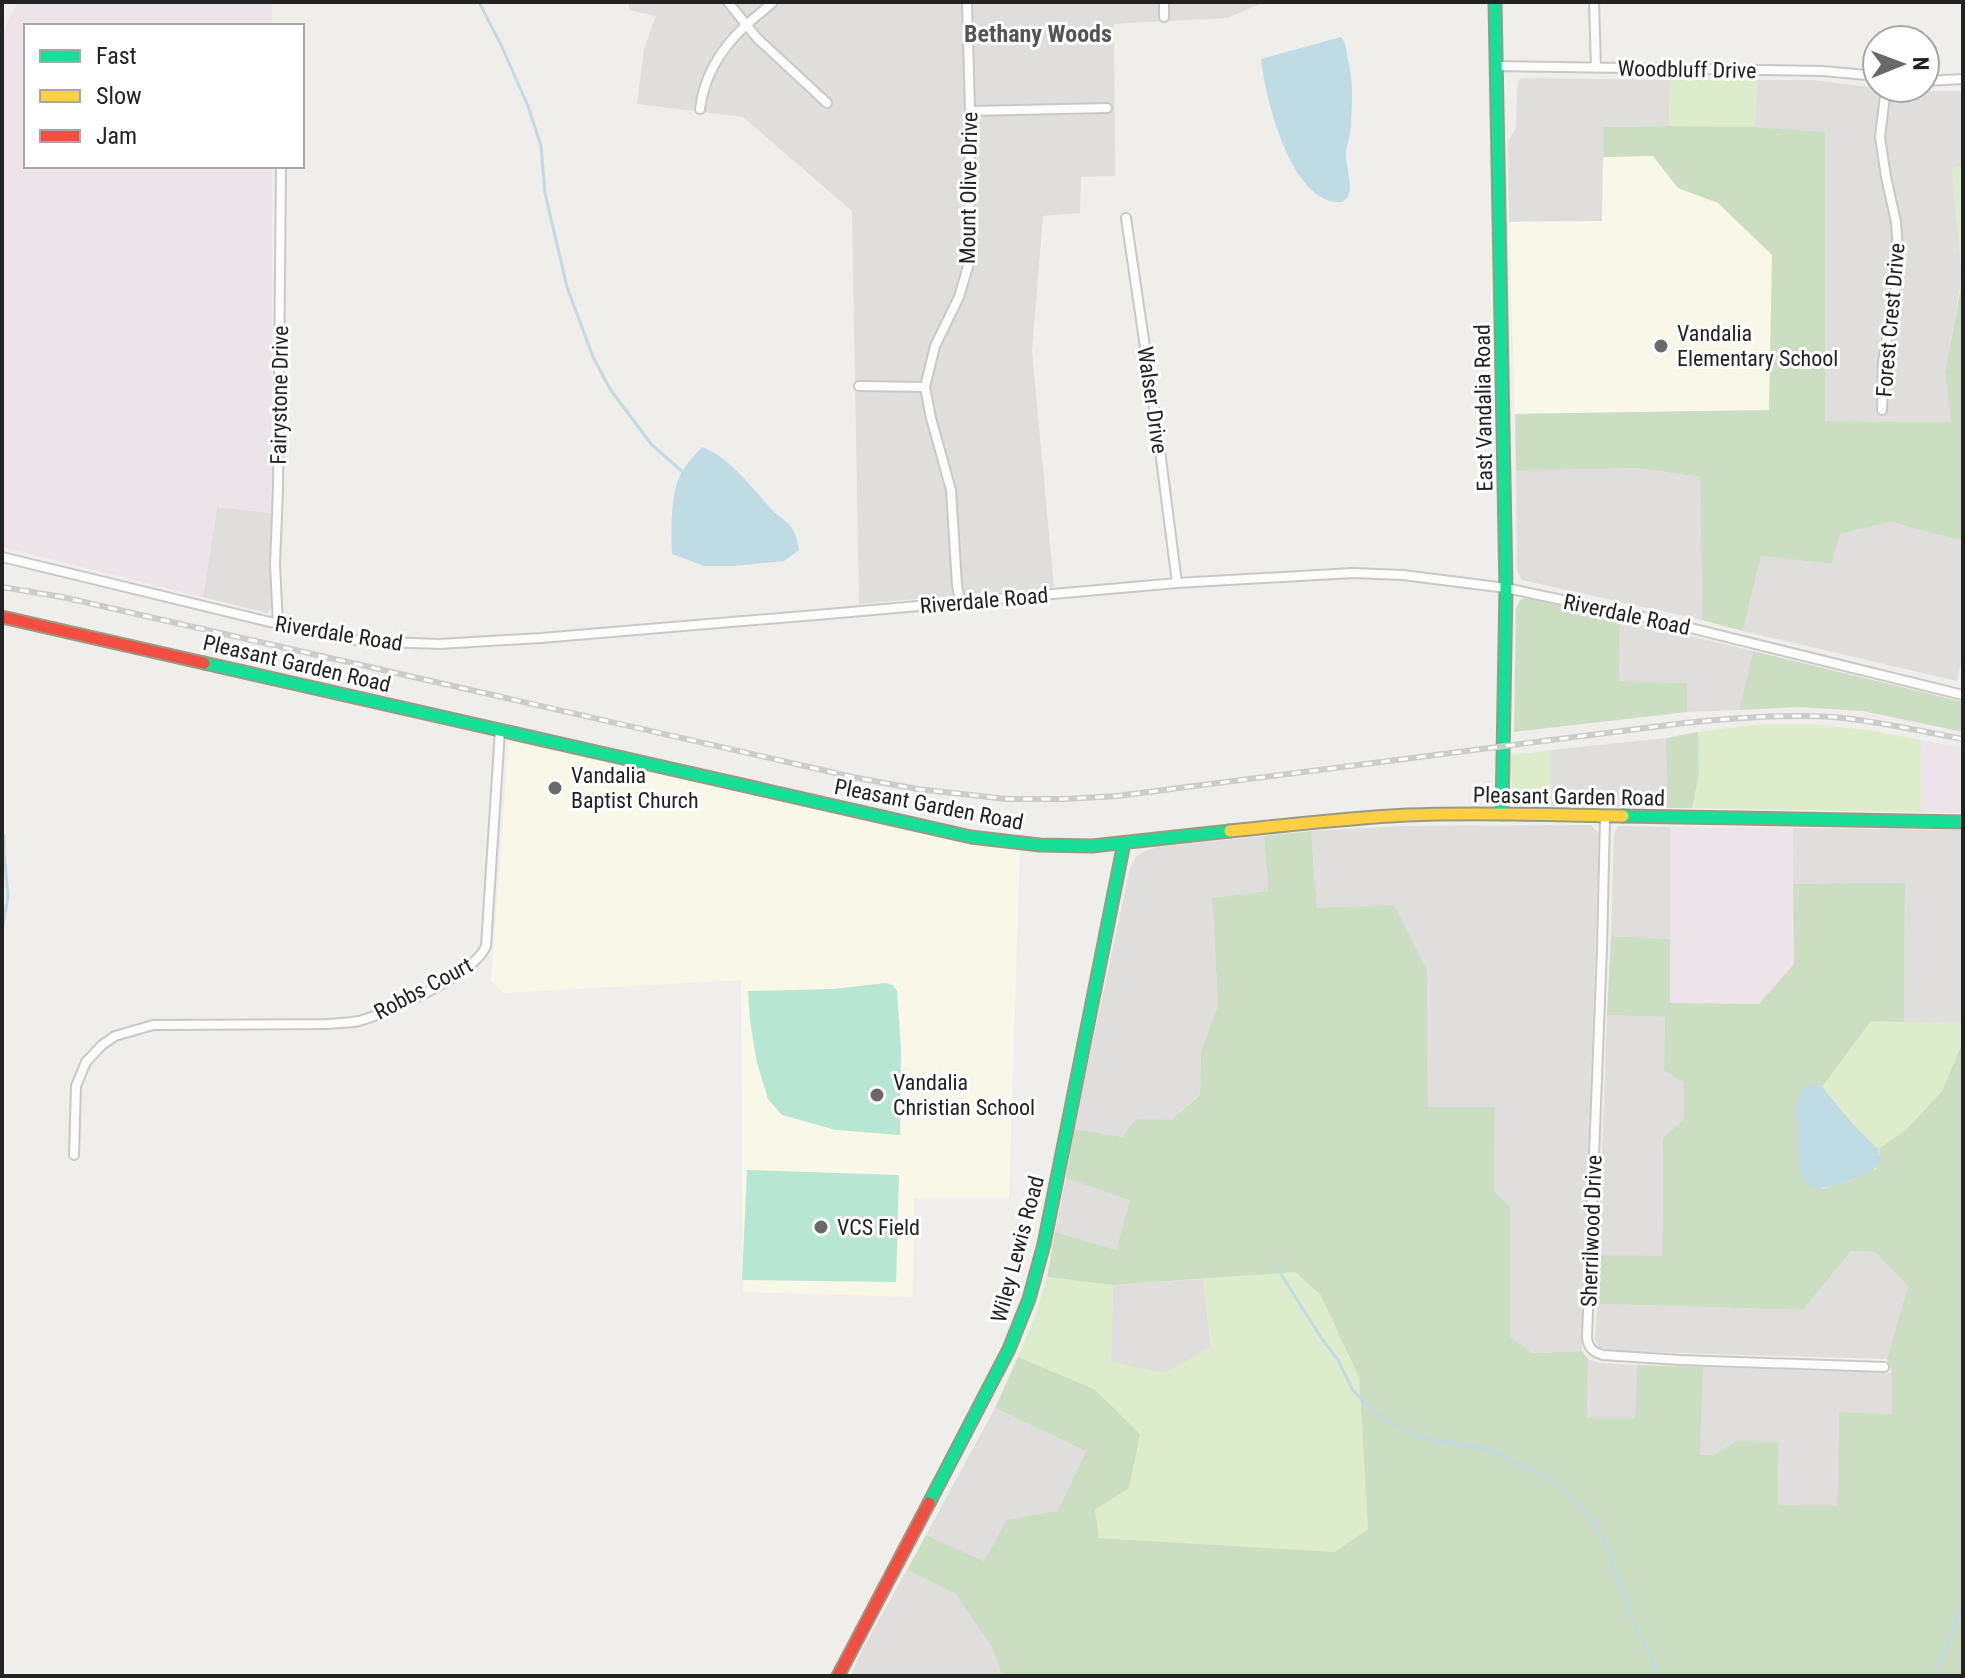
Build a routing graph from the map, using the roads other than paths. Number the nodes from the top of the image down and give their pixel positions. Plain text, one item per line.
1 (728, 2) edge
2 (773, 2) edge
3 (967, 2) edge
4 (1164, 2) edge
5 (1495, 2) edge
6 (1594, 2) edge
7 (1164, 17) dead end
8 (746, 25) junction
9 (1497, 66) junction
10 (1596, 68) junction
11 (1861, 75) edge
12 (1963, 79) edge
13 (1941, 80) edge
14 (827, 103) dead end
15 (1884, 104) edge
16 (1107, 108) dead end
17 (700, 109) dead end
18 (970, 111) junction
19 (281, 168) edge
20 (1126, 218) dead end
21 (859, 386) dead end
22 (925, 387) junction
23 (1882, 410) dead end
24 (2, 557) edge
25 (1177, 583) junction
26 (1506, 588) junction
27 (960, 602) junction
28 (2, 617) edge
29 (278, 625) junction
30 (1963, 695) edge
31 (500, 730) junction
32 (1502, 814) junction
33 (1605, 817) junction
34 (1963, 822) edge
35 (1124, 843) junction
36 (74, 1155) dead end
37 (1884, 1367) dead end
38 (838, 1676) edge

1 - 8 street
2 - 8 street
3 - 18 street, Mount Olive Drive
4 - 7 street
5 - 9 main road, East Vandalia Road
6 - 10 street
8 - 14 street
8 - 17 street
9 - 10 street, Woodbluff Drive
9 - 26 main road, East Vandalia Road
10 - 11 street, Woodbluff Drive
12 - 13 street
15 - 23 street, Forest Crest Drive
16 - 18 street
18 - 22 street, Mount Olive Drive
19 - 29 street, Fairystone Drive
20 - 25 street, Walser Drive
21 - 22 street
22 - 27 street, Mount Olive Drive
24 - 29 street, Riverdale Road
25 - 26 street, Riverdale Road
25 - 27 street, Riverdale Road
26 - 30 street, Riverdale Road
26 - 32 main road, East Vandalia Road
27 - 29 street, Riverdale Road
28 - 31 main road, Pleasant Garden Road
31 - 35 main road, Pleasant Garden Road
31 - 36 street, Robbs Court
32 - 33 main road, Pleasant Garden Road
32 - 35 main road, Pleasant Garden Road
33 - 34 main road, Pleasant Garden Road
33 - 37 street, Sherrilwood Drive
35 - 38 main road, Wiley Lewis Road

